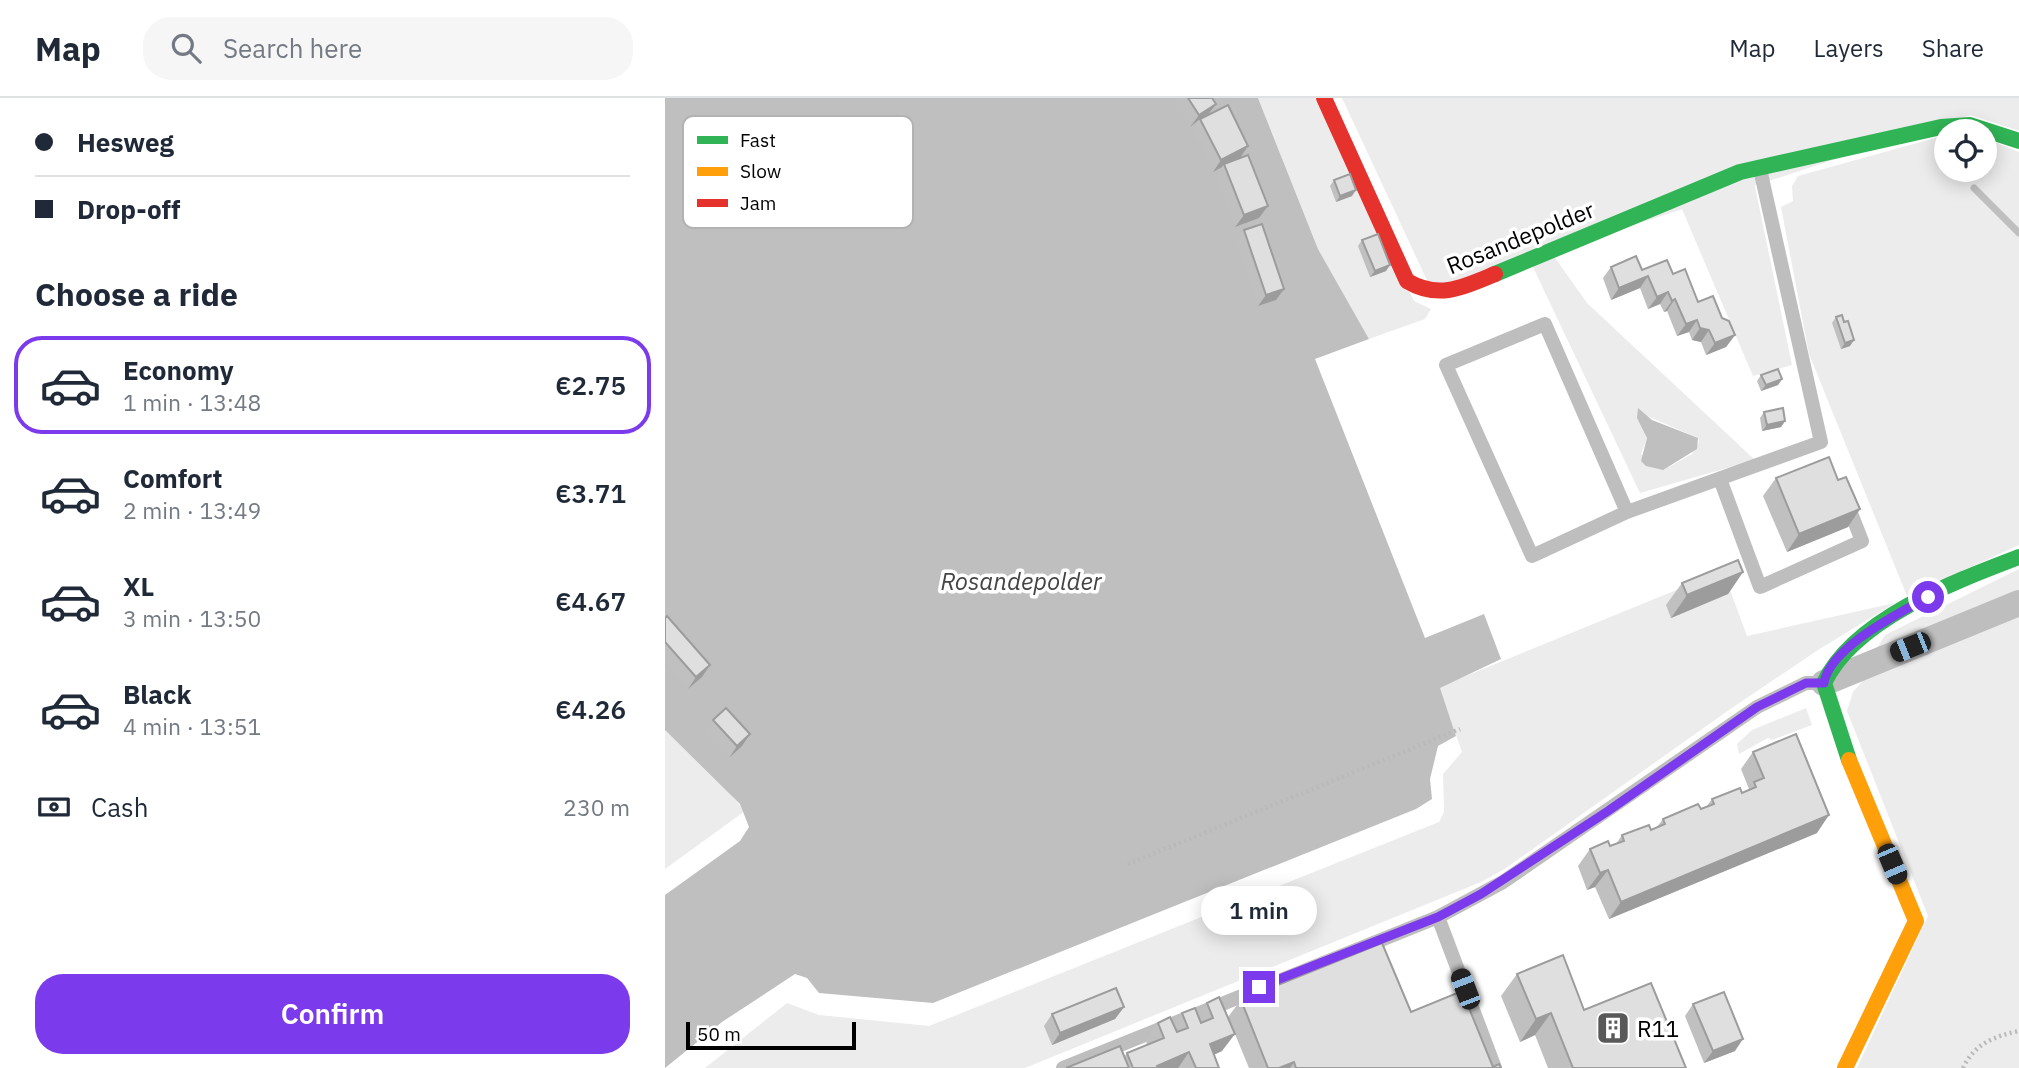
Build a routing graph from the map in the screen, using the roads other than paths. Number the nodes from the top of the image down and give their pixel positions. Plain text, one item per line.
1 (1324, 98) edge
2 (2019, 141) edge
3 (1759, 168) junction
4 (1720, 479) junction
5 (1842, 492) edge
6 (1627, 512) junction
7 (2019, 557) edge
8 (2019, 603) edge
9 (1824, 683) junction
10 (1438, 917) junction
11 (1063, 1068) edge
12 (1495, 1068) edge
13 (1845, 1068) edge

1 - 3 street, Rosandepolder
2 - 3 street, Rosandepolder
3 - 4 lane
4 - 5 lane
4 - 6 lane
6 - 6 lane
7 - 9 street
8 - 9 street
9 - 10 lane
9 - 13 street
10 - 11 lane
10 - 12 lane

